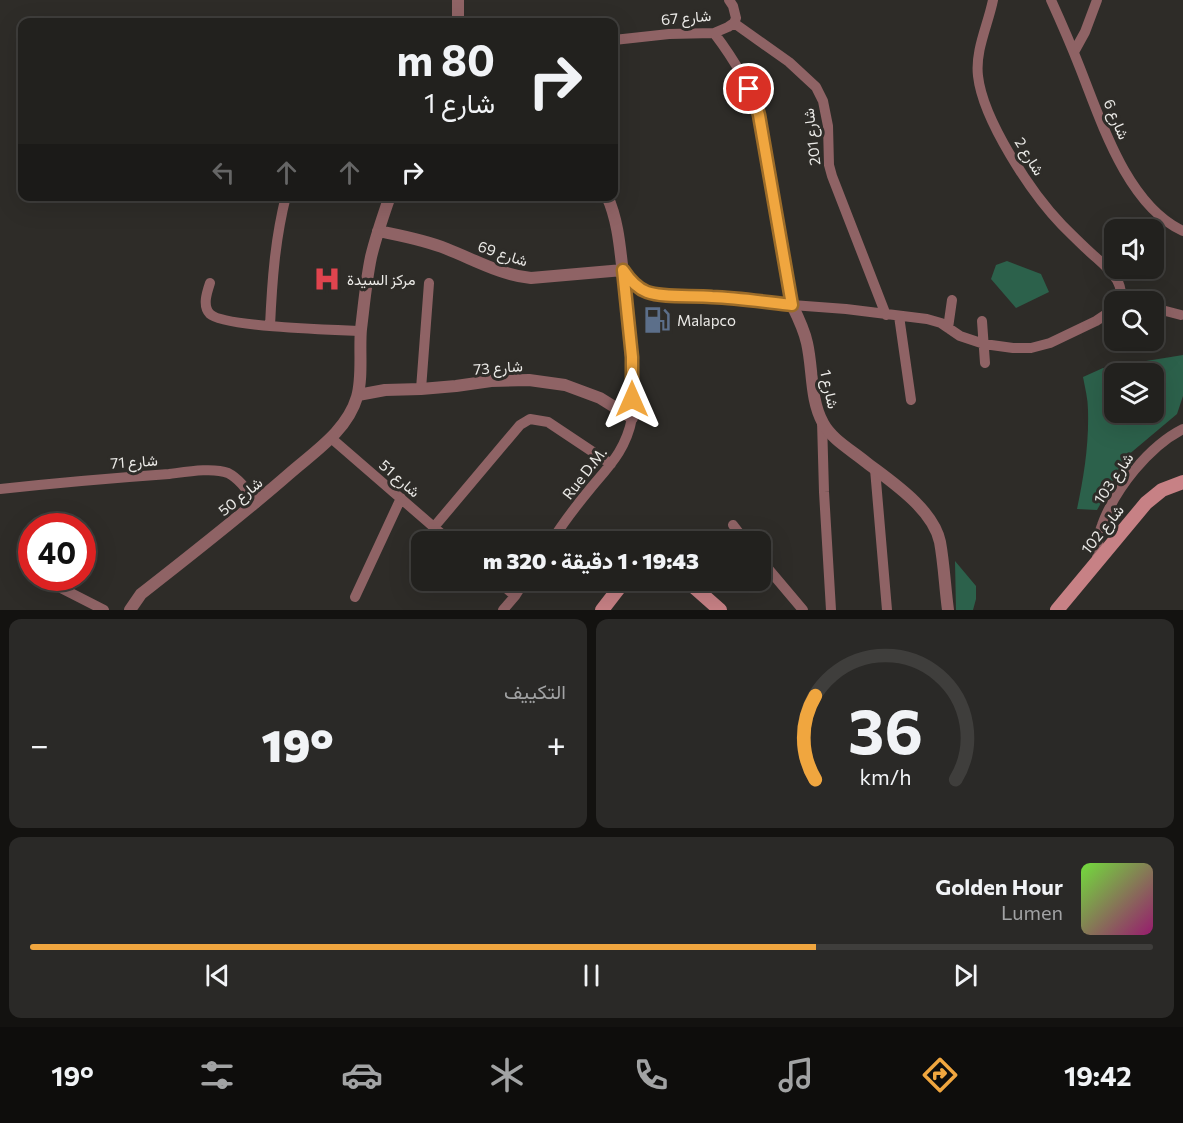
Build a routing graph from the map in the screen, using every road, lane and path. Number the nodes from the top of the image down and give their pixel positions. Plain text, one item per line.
1 (458, 0) edge
2 (729, 0) edge
3 (993, 0) edge
4 (1051, 0) edge
5 (1097, 0) edge
6 (458, 18) edge
7 (734, 23) junction
8 (714, 33) junction
9 (618, 40) edge
10 (1074, 52) junction
11 (285, 201) edge
12 (388, 201) edge
13 (609, 201) edge
14 (378, 231) junction
15 (1183, 231) edge
16 (623, 270) junction
17 (429, 282) dead end
18 (210, 283) dead end
19 (1121, 291) edge
20 (952, 300) dead end
21 (792, 305) junction
22 (1164, 311) edge
23 (886, 315) junction
24 (1181, 315) dead end
25 (899, 316) junction
26 (1104, 316) edge
27 (982, 321) dead end
28 (270, 326) junction
29 (948, 328) junction
30 (361, 331) junction
31 (984, 345) junction
32 (985, 363) dead end
33 (360, 375) junction
34 (421, 389) junction
35 (385, 390) junction
36 (358, 395) junction
37 (911, 400) dead end
38 (632, 418) junction
39 (822, 421) junction
40 (1183, 429) edge
41 (330, 438) junction
42 (611, 464) junction
43 (875, 469) junction
44 (1183, 482) edge
45 (0, 489) edge
46 (400, 498) junction
47 (256, 503) junction
48 (733, 525) dead end
49 (434, 527) junction
50 (439, 531) edge
51 (558, 531) edge
52 (738, 531) edge
53 (1096, 562) junction
54 (771, 572) edge
55 (67, 591) edge
56 (509, 591) edge
57 (518, 591) edge
58 (618, 591) edge
59 (698, 591) edge
60 (515, 596) junction
61 (354, 597) dead end
62 (104, 610) edge
63 (130, 610) edge
64 (503, 610) edge
65 (602, 610) edge
66 (720, 610) edge
67 (803, 610) edge
68 (831, 610) edge
69 (887, 610) edge
70 (948, 610) edge
71 (1057, 610) edge

1 - 6 street
2 - 7 street, شارع 67
3 - 19 street, شارع 2
4 - 10 street, شارع 6
5 - 10 street
7 - 8 street, شارع 67
7 - 23 street, شارع 201
8 - 9 street, شارع 67
8 - 21 street
10 - 15 street, شارع 6
11 - 28 street
12 - 14 street, شارع 50
13 - 16 street
14 - 16 street, شارع 69
14 - 30 street, شارع 50
16 - 21 street
16 - 38 street
17 - 34 street
18 - 28 street
20 - 29 street
21 - 23 street, شارع 2
21 - 39 street, شارع 1
22 - 24 street
23 - 25 street, شارع 2
25 - 29 street, شارع 2
25 - 37 street
26 - 31 street, شارع 2
27 - 31 street
28 - 30 street
29 - 31 street, شارع 2
30 - 33 street, شارع 50
31 - 32 street
33 - 35 street
33 - 36 street, شارع 50
34 - 35 street, شارع 73
34 - 38 street, شارع 73
35 - 36 street, شارع 73
36 - 41 street, شارع 50
38 - 42 street, Rue D.M.
39 - 43 street, شارع 1
39 - 68 street
40 - 53 street, شارع 103
41 - 46 street, شارع 51
41 - 47 street, شارع 50
42 - 49 street
42 - 51 street, Rue D.M.
43 - 69 street
43 - 70 street, شارع 1
44 - 53 main road, شارع 102
45 - 47 street, شارع 71
46 - 49 street, شارع 51
46 - 61 street
47 - 63 street, شارع 50
48 - 52 street
49 - 50 street, شارع 51
53 - 71 main road, شارع 102
54 - 67 street
55 - 62 street
56 - 60 street
57 - 60 street
58 - 65 main road
59 - 66 main road
60 - 64 street

